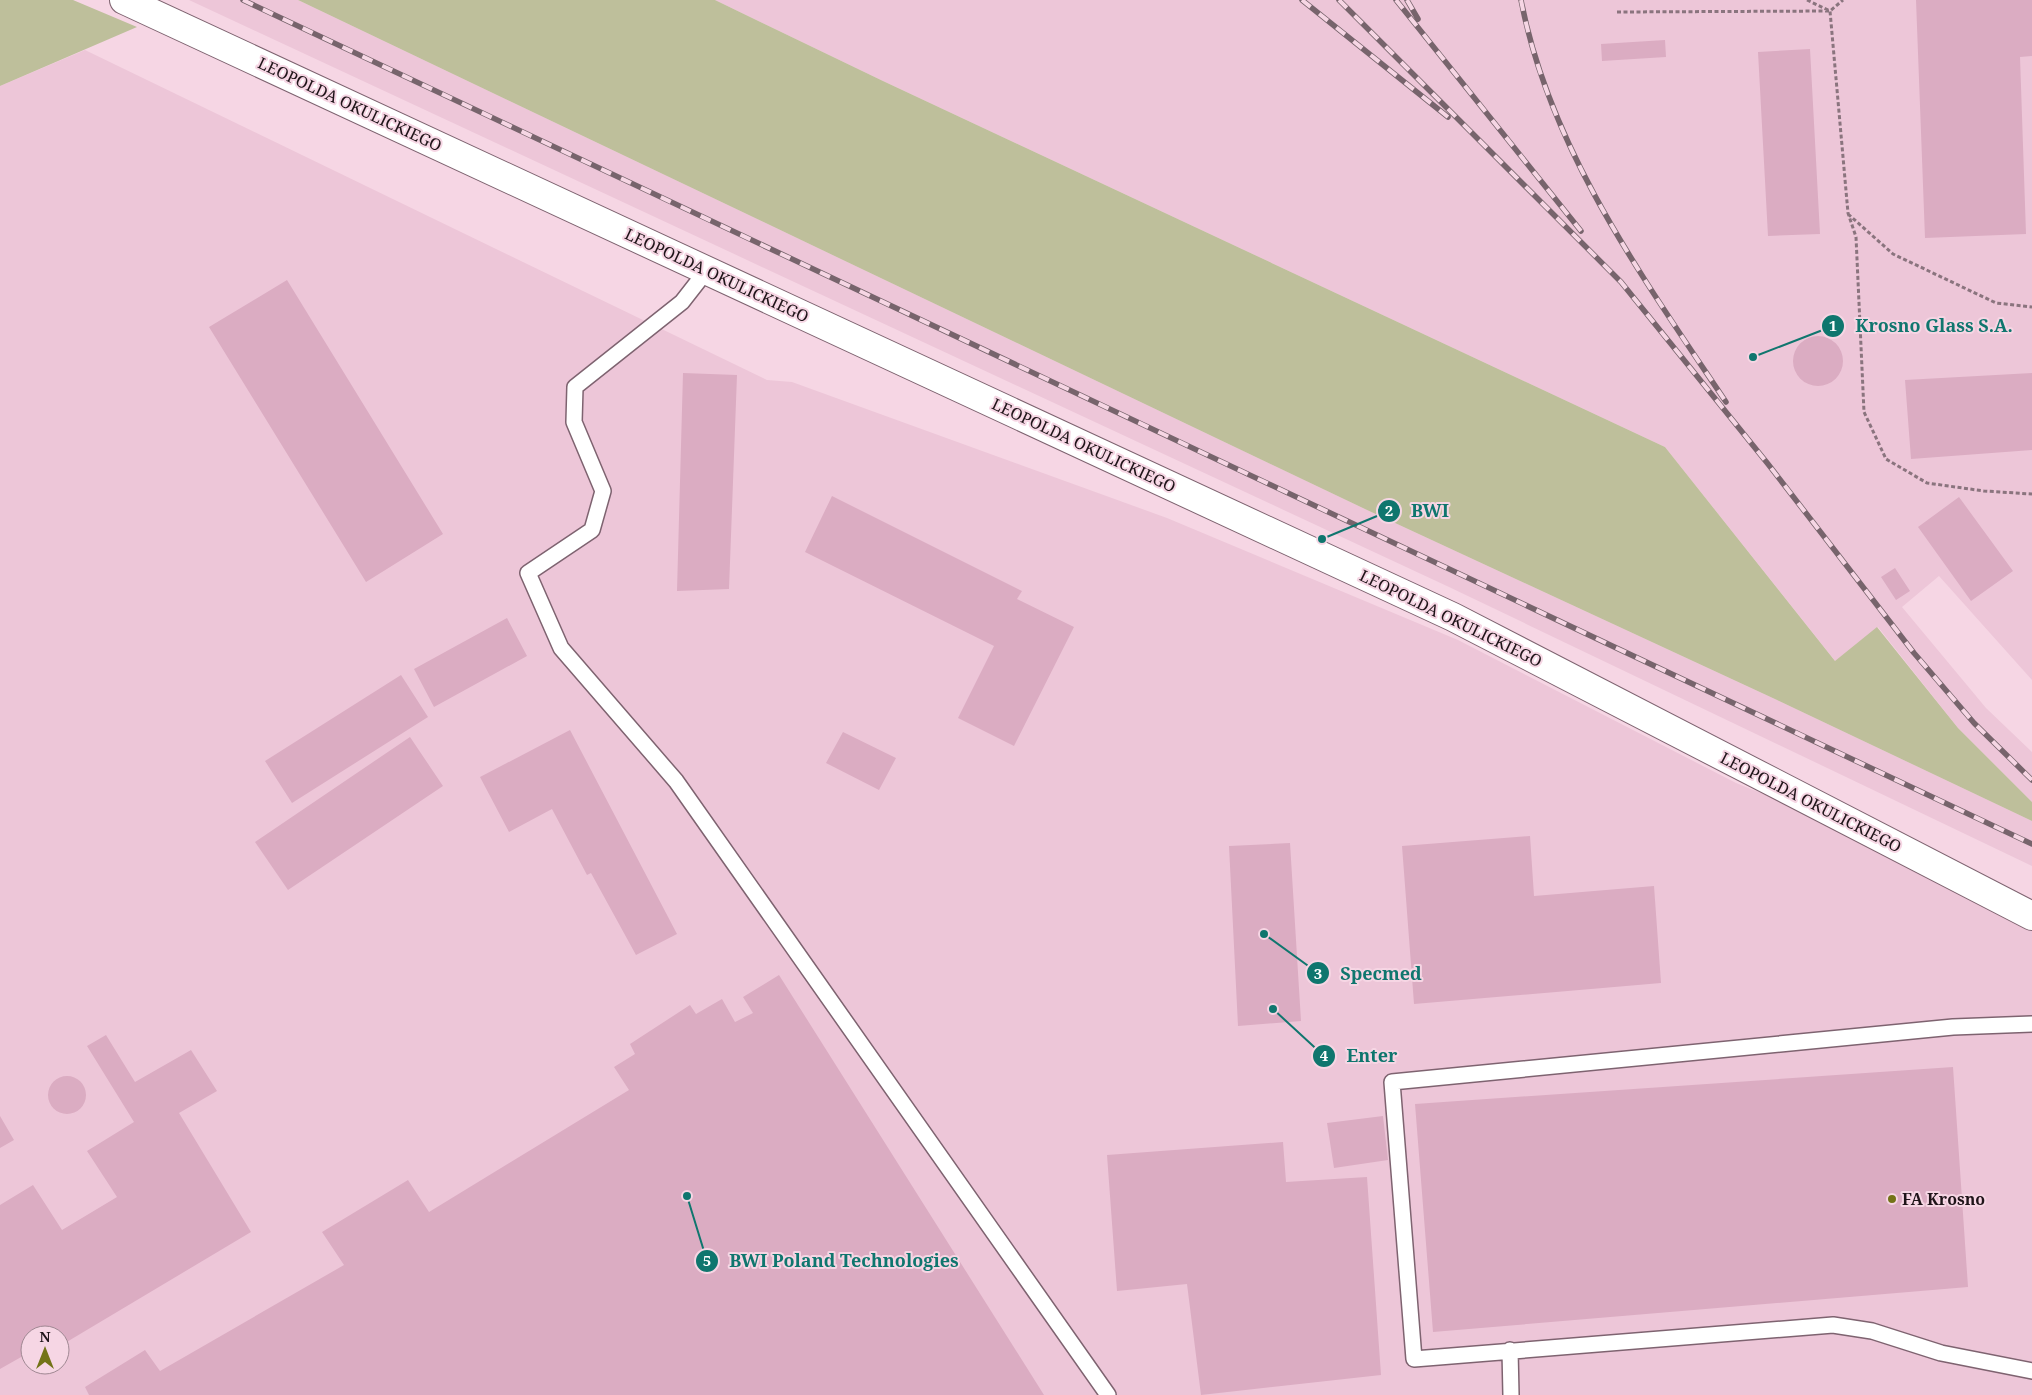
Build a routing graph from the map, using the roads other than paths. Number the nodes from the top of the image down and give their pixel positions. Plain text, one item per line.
1 (124, 0) edge
2 (707, 270) junction
3 (2032, 916) edge
4 (2032, 1024) edge
5 (1510, 1350) junction
6 (2032, 1371) edge
7 (1108, 1395) edge
8 (1511, 1395) edge

1 - 2 street, LEOPOLDA OKULICKIEGO
2 - 3 street, LEOPOLDA OKULICKIEGO
2 - 7 lane
4 - 5 lane
5 - 6 lane
5 - 8 lane

